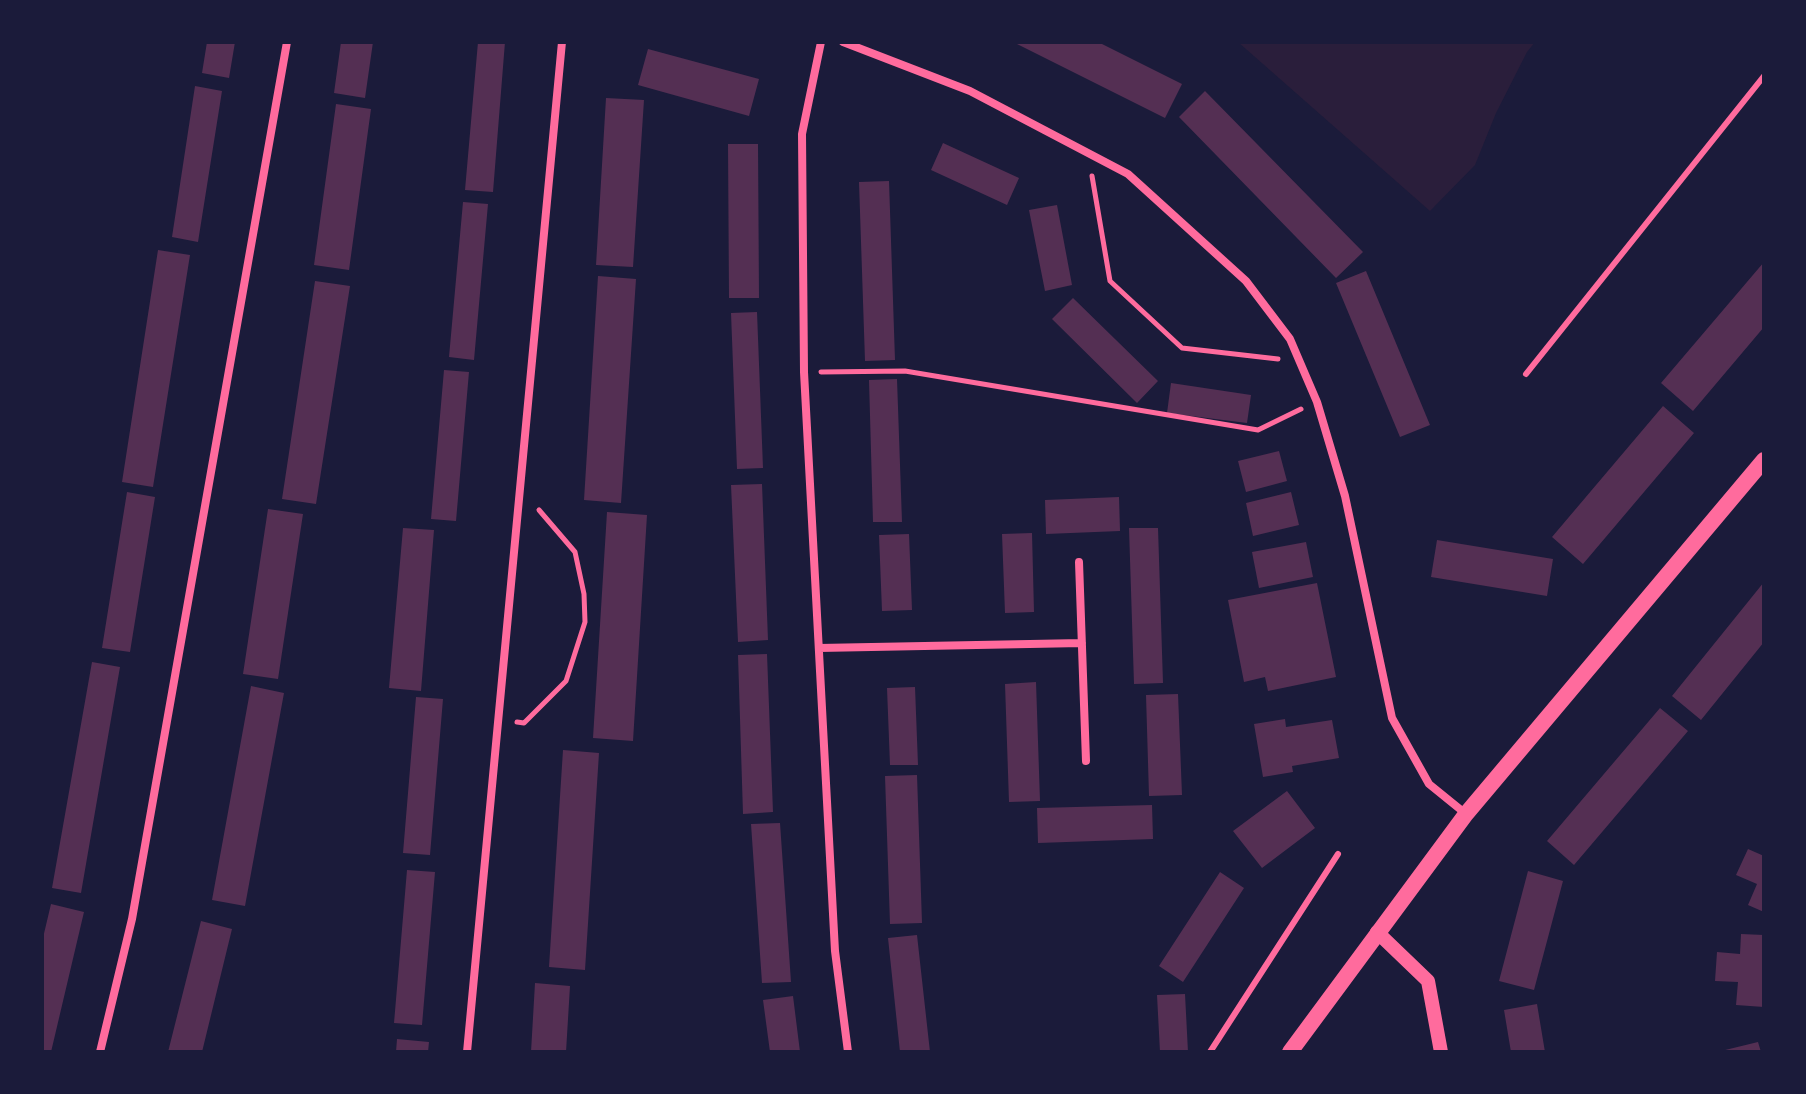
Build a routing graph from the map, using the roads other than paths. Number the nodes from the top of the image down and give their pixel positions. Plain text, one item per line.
1 (287, 42) edge
2 (562, 42) edge
3 (821, 42) edge
4 (843, 42) edge
5 (1764, 76) edge
6 (1526, 374) dead end
7 (1764, 460) edge
8 (1079, 562) dead end
9 (1082, 643) junction
10 (819, 648) junction
11 (1086, 761) dead end
12 (1466, 814) junction
13 (1338, 854) dead end
14 (1377, 932) junction
15 (100, 1052) edge
16 (467, 1052) edge
17 (848, 1052) edge
18 (1210, 1052) edge
19 (1290, 1052) edge
20 (1441, 1052) edge

1 - 15 street
2 - 16 street
3 - 10 street
4 - 12 street
5 - 6 lane
7 - 12 main road
8 - 9 street
9 - 10 street
9 - 11 street
10 - 17 street
12 - 14 main road
13 - 18 lane
14 - 19 main road
14 - 20 street

